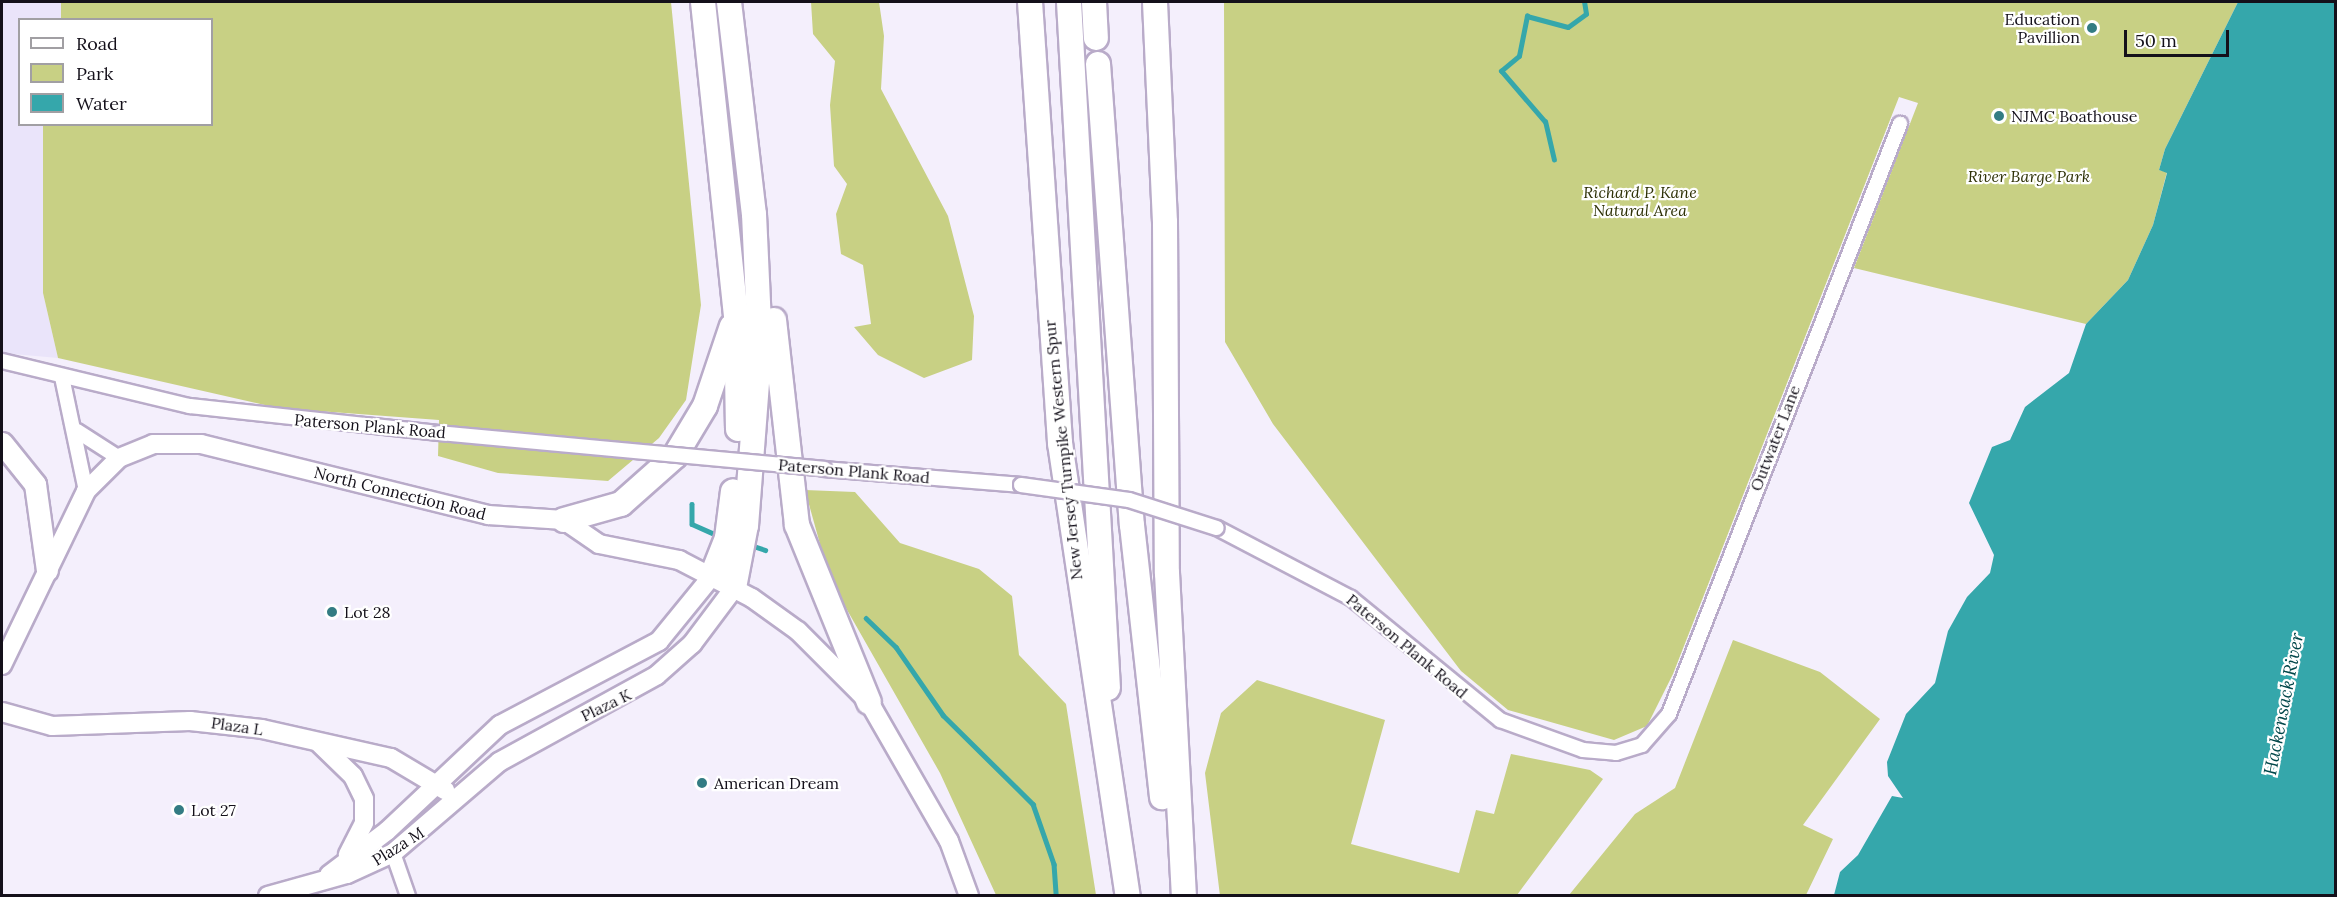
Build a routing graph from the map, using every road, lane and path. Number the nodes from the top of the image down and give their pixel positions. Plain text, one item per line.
1 (703, 2) edge
2 (729, 2) edge
3 (1030, 2) edge
4 (1069, 2) edge
5 (1094, 2) edge
6 (1155, 2) edge
7 (1096, 38) dead end
8 (1098, 64) dead end
9 (1900, 124) dead end
10 (754, 214) junction
11 (736, 315) junction
12 (2, 361) edge
13 (62, 377) junction
14 (77, 431) junction
15 (2, 443) edge
16 (119, 458) junction
17 (86, 491) junction
18 (564, 520) junction
19 (738, 523) junction
20 (732, 556) junction
21 (47, 570) junction
22 (712, 576) junction
23 (734, 588) junction
24 (2, 665) edge
25 (869, 702) junction
26 (2, 712) edge
27 (318, 741) junction
28 (1642, 746) joint
29 (437, 784) junction
30 (459, 799) junction
31 (1112, 799) junction
32 (393, 853) junction
33 (344, 861) junction
34 (328, 875) junction
35 (268, 896) edge
36 (408, 896) edge
37 (969, 896) edge
38 (1128, 896) edge
39 (1184, 896) edge

1 - 11 highway
2 - 10 highway
3 - 31 highway, New Jersey Turnpike Western Spur
4 - 31 highway
5 - 7 highway
6 - 39 highway
8 - 39 highway
9 - 28 street, Outwater Lane
10 - 19 highway
10 - 25 highway
11 - 18 highway
11 - 19 highway
12 - 13 street, Paterson Plank Road
13 - 14 street
13 - 28 street, Paterson Plank Road, bridge
14 - 16 street
14 - 17 street
15 - 21 main road
16 - 17 street, North Connection Road
16 - 18 street, North Connection Road
17 - 21 street, North Connection Road
18 - 22 street
19 - 20 highway
20 - 22 highway
20 - 23 highway
21 - 24 street, North Connection Road
22 - 23 street
22 - 29 street, Plaza K
23 - 25 street
23 - 30 street, Plaza K
25 - 37 street
26 - 27 street, Plaza L
27 - 29 street, Plaza L
27 - 33 street
29 - 30 street, Plaza L
29 - 33 street, Plaza M
30 - 32 street, Plaza M
31 - 38 highway, New Jersey Turnpike Western Spur
32 - 34 street, Plaza M
32 - 36 street
33 - 34 street, Plaza M
34 - 35 street, Plaza M

